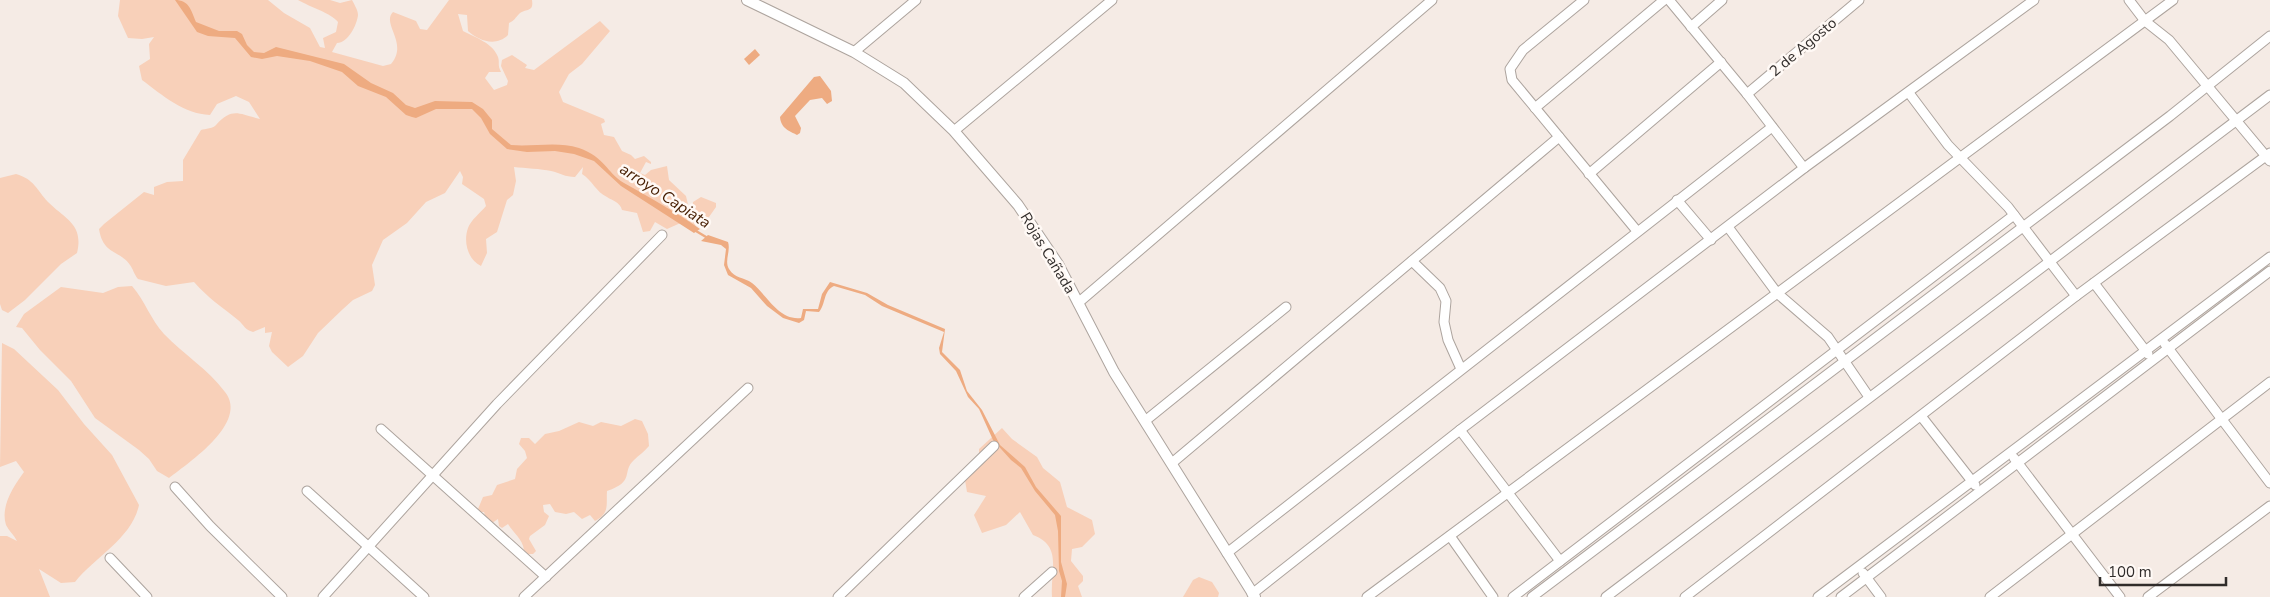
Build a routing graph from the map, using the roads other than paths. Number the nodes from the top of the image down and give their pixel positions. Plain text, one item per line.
1 (747, 0) edge
2 (916, 0) edge
3 (1112, 0) edge
4 (1432, 0) edge
5 (1584, 0) edge
6 (1664, 0) edge
7 (1669, 0) edge
8 (1722, 0) edge
9 (1858, 0) edge
10 (2034, 0) edge
11 (2128, 0) edge
12 (2173, 0) edge
13 (2145, 21) junction
14 (1691, 26) junction
15 (2270, 36) edge
16 (854, 52) junction
17 (1721, 62) junction
18 (2207, 85) junction
19 (1909, 93) junction
20 (1747, 94) junction
21 (2270, 94) edge
22 (1535, 108) junction
23 (2236, 120) junction
24 (1772, 127) junction
25 (954, 132) junction
26 (1559, 137) junction
27 (2269, 156) edge
28 (1961, 157) junction
29 (1804, 168) junction
30 (1589, 174) junction
31 (1677, 200) junction
32 (2014, 215) junction
33 (1728, 226) junction
34 (2022, 227) junction
35 (1636, 231) junction
36 (662, 235) dead end
37 (1711, 240) junction
38 (2270, 257) edge
39 (2048, 260) junction
40 (1412, 261) junction
41 (2270, 271) edge
42 (2094, 283) junction
43 (1777, 294) junction
44 (2076, 296) junction
45 (1078, 303) junction
46 (1286, 306) dead end
47 (2161, 339) junction
48 (2168, 348) junction
49 (1837, 350) junction
50 (2146, 350) junction
51 (1845, 361) junction
52 (2152, 361) junction
53 (1461, 369) junction
54 (2270, 382) edge
55 (748, 388) dead end
56 (1869, 397) junction
57 (1921, 416) junction
58 (2221, 419) junction
59 (1145, 421) junction
60 (381, 429) dead end
61 (1460, 430) junction
62 (994, 446) dead end
63 (2010, 453) junction
64 (1172, 463) junction
65 (2017, 463) junction
66 (433, 474) junction
67 (1972, 481) junction
68 (2270, 484) edge
69 (175, 487) dead end
70 (307, 491) dead end
71 (1979, 492) junction
72 (1508, 493) junction
73 (2270, 506) edge
74 (2073, 534) junction
75 (1450, 536) junction
76 (369, 547) junction
77 (1228, 553) junction
78 (110, 558) dead end
79 (1560, 561) junction
80 (1858, 567) junction
81 (1052, 572) dead end
82 (546, 577) junction
83 (1866, 577) junction
84 (1254, 595) edge
85 (147, 597) edge
86 (282, 597) edge
87 (322, 597) edge
88 (424, 597) edge
89 (524, 597) edge
90 (838, 597) edge
91 (1024, 597) edge
92 (1367, 597) edge
93 (1493, 597) edge
94 (1513, 597) edge
95 (1532, 597) edge
96 (1606, 597) edge
97 (1684, 597) edge
98 (1818, 597) edge
99 (1840, 597) edge
100 (1881, 597) edge
101 (1990, 597) edge
102 (2120, 597) edge
103 (2148, 597) edge

1 - 16 main road, Rojas Cañada
2 - 16 street
3 - 25 street
4 - 45 street
5 - 22 street
6 - 22 street
7 - 14 street
8 - 14 street
9 - 20 street, 2 de Agosto
10 - 19 street
11 - 13 street
12 - 13 street
13 - 18 street
13 - 28 street
14 - 17 street
15 - 18 street
16 - 25 main road, Rojas Cañada
17 - 20 street
17 - 30 street
18 - 23 street
18 - 34 street
19 - 28 street
19 - 29 street
20 - 24 street
21 - 23 street
22 - 26 street
23 - 27 street
23 - 39 street
24 - 29 street
24 - 31 street
25 - 45 main road, Rojas Cañada
26 - 30 street
26 - 40 street
27 - 42 street
28 - 32 street
28 - 43 street
29 - 33 street
30 - 35 street
31 - 35 street
31 - 37 street
32 - 34 street
32 - 49 street
33 - 37 street
33 - 43 street
34 - 39 street
34 - 51 street
35 - 53 street
36 - 66 street
37 - 61 street
38 - 47 street
39 - 44 street
39 - 56 street
40 - 53 street
40 - 64 street
41 - 48 street
42 - 44 street
42 - 50 street
43 - 49 street
43 - 72 street
44 - 57 street
45 - 59 main road, Rojas Cañada
46 - 59 street
47 - 48 street
47 - 50 street
48 - 52 street
48 - 58 street
49 - 51 street
49 - 79 street
50 - 52 street
50 - 63 street
51 - 56 street
51 - 95 street
52 - 65 street
53 - 77 street
54 - 58 street
55 - 82 street
56 - 96 street
57 - 67 street
57 - 97 street
58 - 68 street
58 - 74 street
59 - 64 main road, Rojas Cañada
60 - 66 street
61 - 72 street
61 - 84 street
62 - 90 street
63 - 65 street
63 - 67 street
64 - 77 main road, Rojas Cañada
65 - 71 street
65 - 74 street
66 - 76 street
66 - 82 street
67 - 71 street
67 - 80 street
69 - 86 street
70 - 76 street
71 - 83 street
72 - 75 street
72 - 79 street
73 - 103 street
74 - 101 street
74 - 102 street
75 - 92 street
75 - 93 street
76 - 87 street
76 - 88 street
77 - 84 main road, Rojas Cañada
78 - 85 street
79 - 94 street
80 - 83 street
80 - 98 street
81 - 91 street
82 - 89 street
83 - 99 street
83 - 100 street

